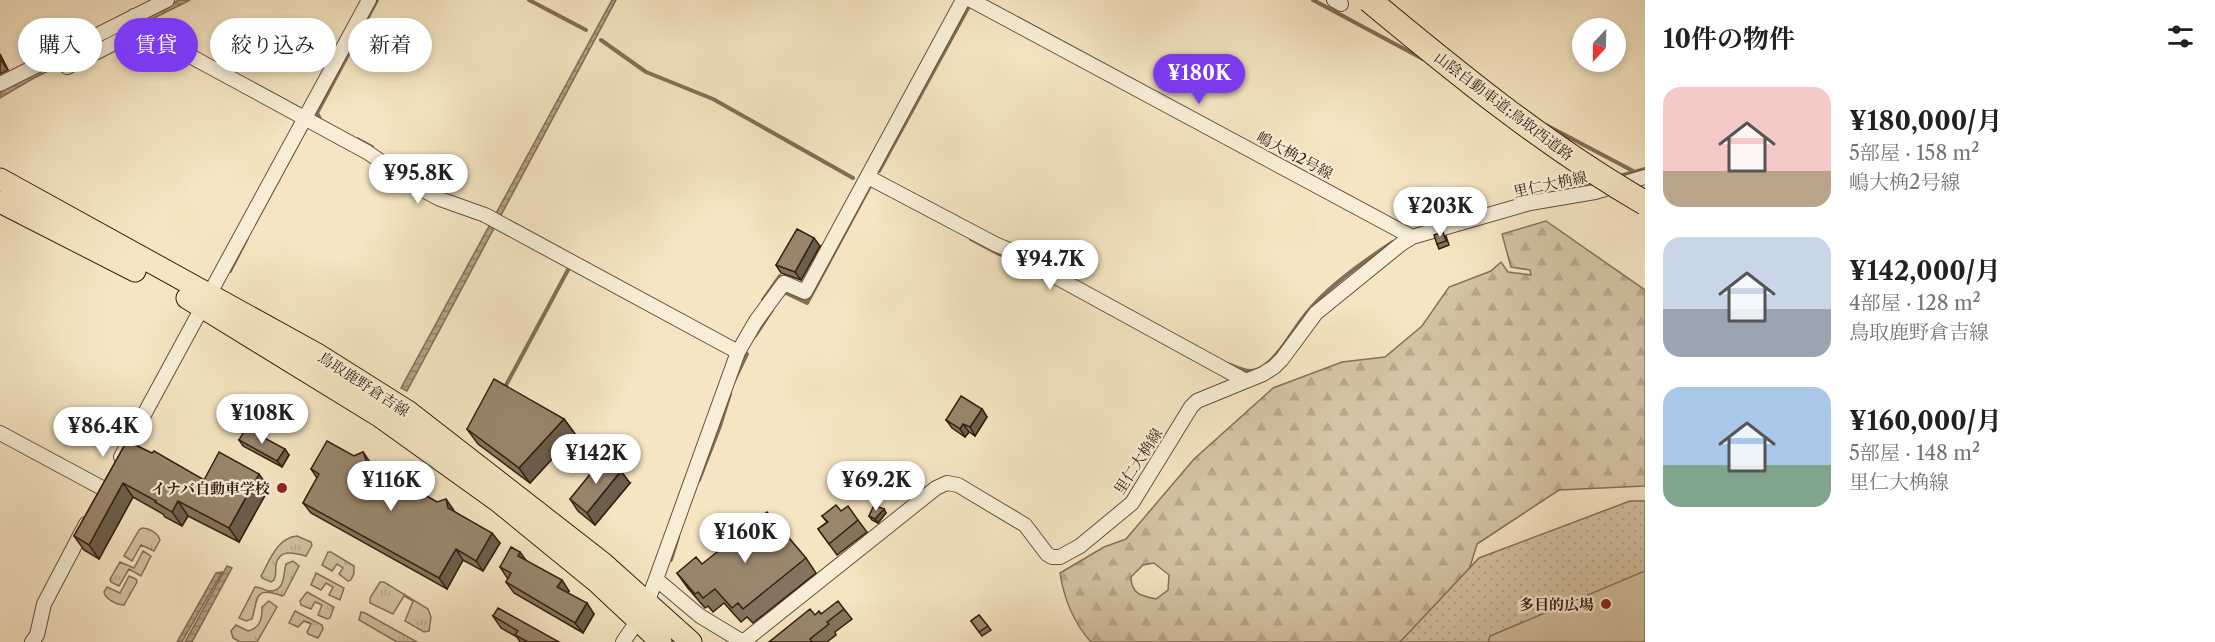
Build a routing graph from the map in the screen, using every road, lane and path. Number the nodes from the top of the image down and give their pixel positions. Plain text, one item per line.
1 (167, 0) edge
2 (369, 0) edge
3 (963, 0) edge
4 (971, 0) edge
5 (1369, 0) edge
6 (1384, 0) edge
7 (134, 16) joint
8 (198, 60) edge
9 (0, 84) edge
10 (306, 119) junction
11 (868, 177) junction
12 (1645, 177) edge
13 (0, 179) edge
14 (1645, 193) edge
15 (0, 202) edge
16 (1645, 203) edge
17 (1412, 237) junction
18 (207, 300) junction
19 (738, 352) junction
20 (1246, 381) junction
21 (0, 433) edge
22 (104, 489) junction
23 (656, 579) junction
24 (648, 602) junction
25 (638, 621) junction
26 (32, 642) edge
27 (623, 642) edge
28 (661, 642) edge
29 (691, 642) edge

1 - 7 street
2 - 10 street
3 - 11 street
4 - 17 street, 嶋大桷2号線
5 - 16 highway, 山陰自動車道;鳥取西道路, bridge
6 - 14 highway, 山陰自動車道;鳥取西道路
7 - 9 street
8 - 10 street
10 - 18 street
10 - 19 street
11 - 19 street
11 - 20 street
12 - 17 street, 里仁大桷線
13 - 18 main road, 鳥取鹿野倉吉線
15 - 18 main road, 鳥取鹿野倉吉線
17 - 20 street, 里仁大桷線
18 - 22 street
18 - 24 main road, 鳥取鹿野倉吉線
18 - 25 main road, 鳥取鹿野倉吉線
19 - 23 street
20 - 23 street, 里仁大桷線
21 - 22 street
22 - 26 street
23 - 24 street
24 - 25 street
24 - 29 main road, 鳥取鹿野倉吉線
25 - 27 street
25 - 28 main road, 鳥取鹿野倉吉線

